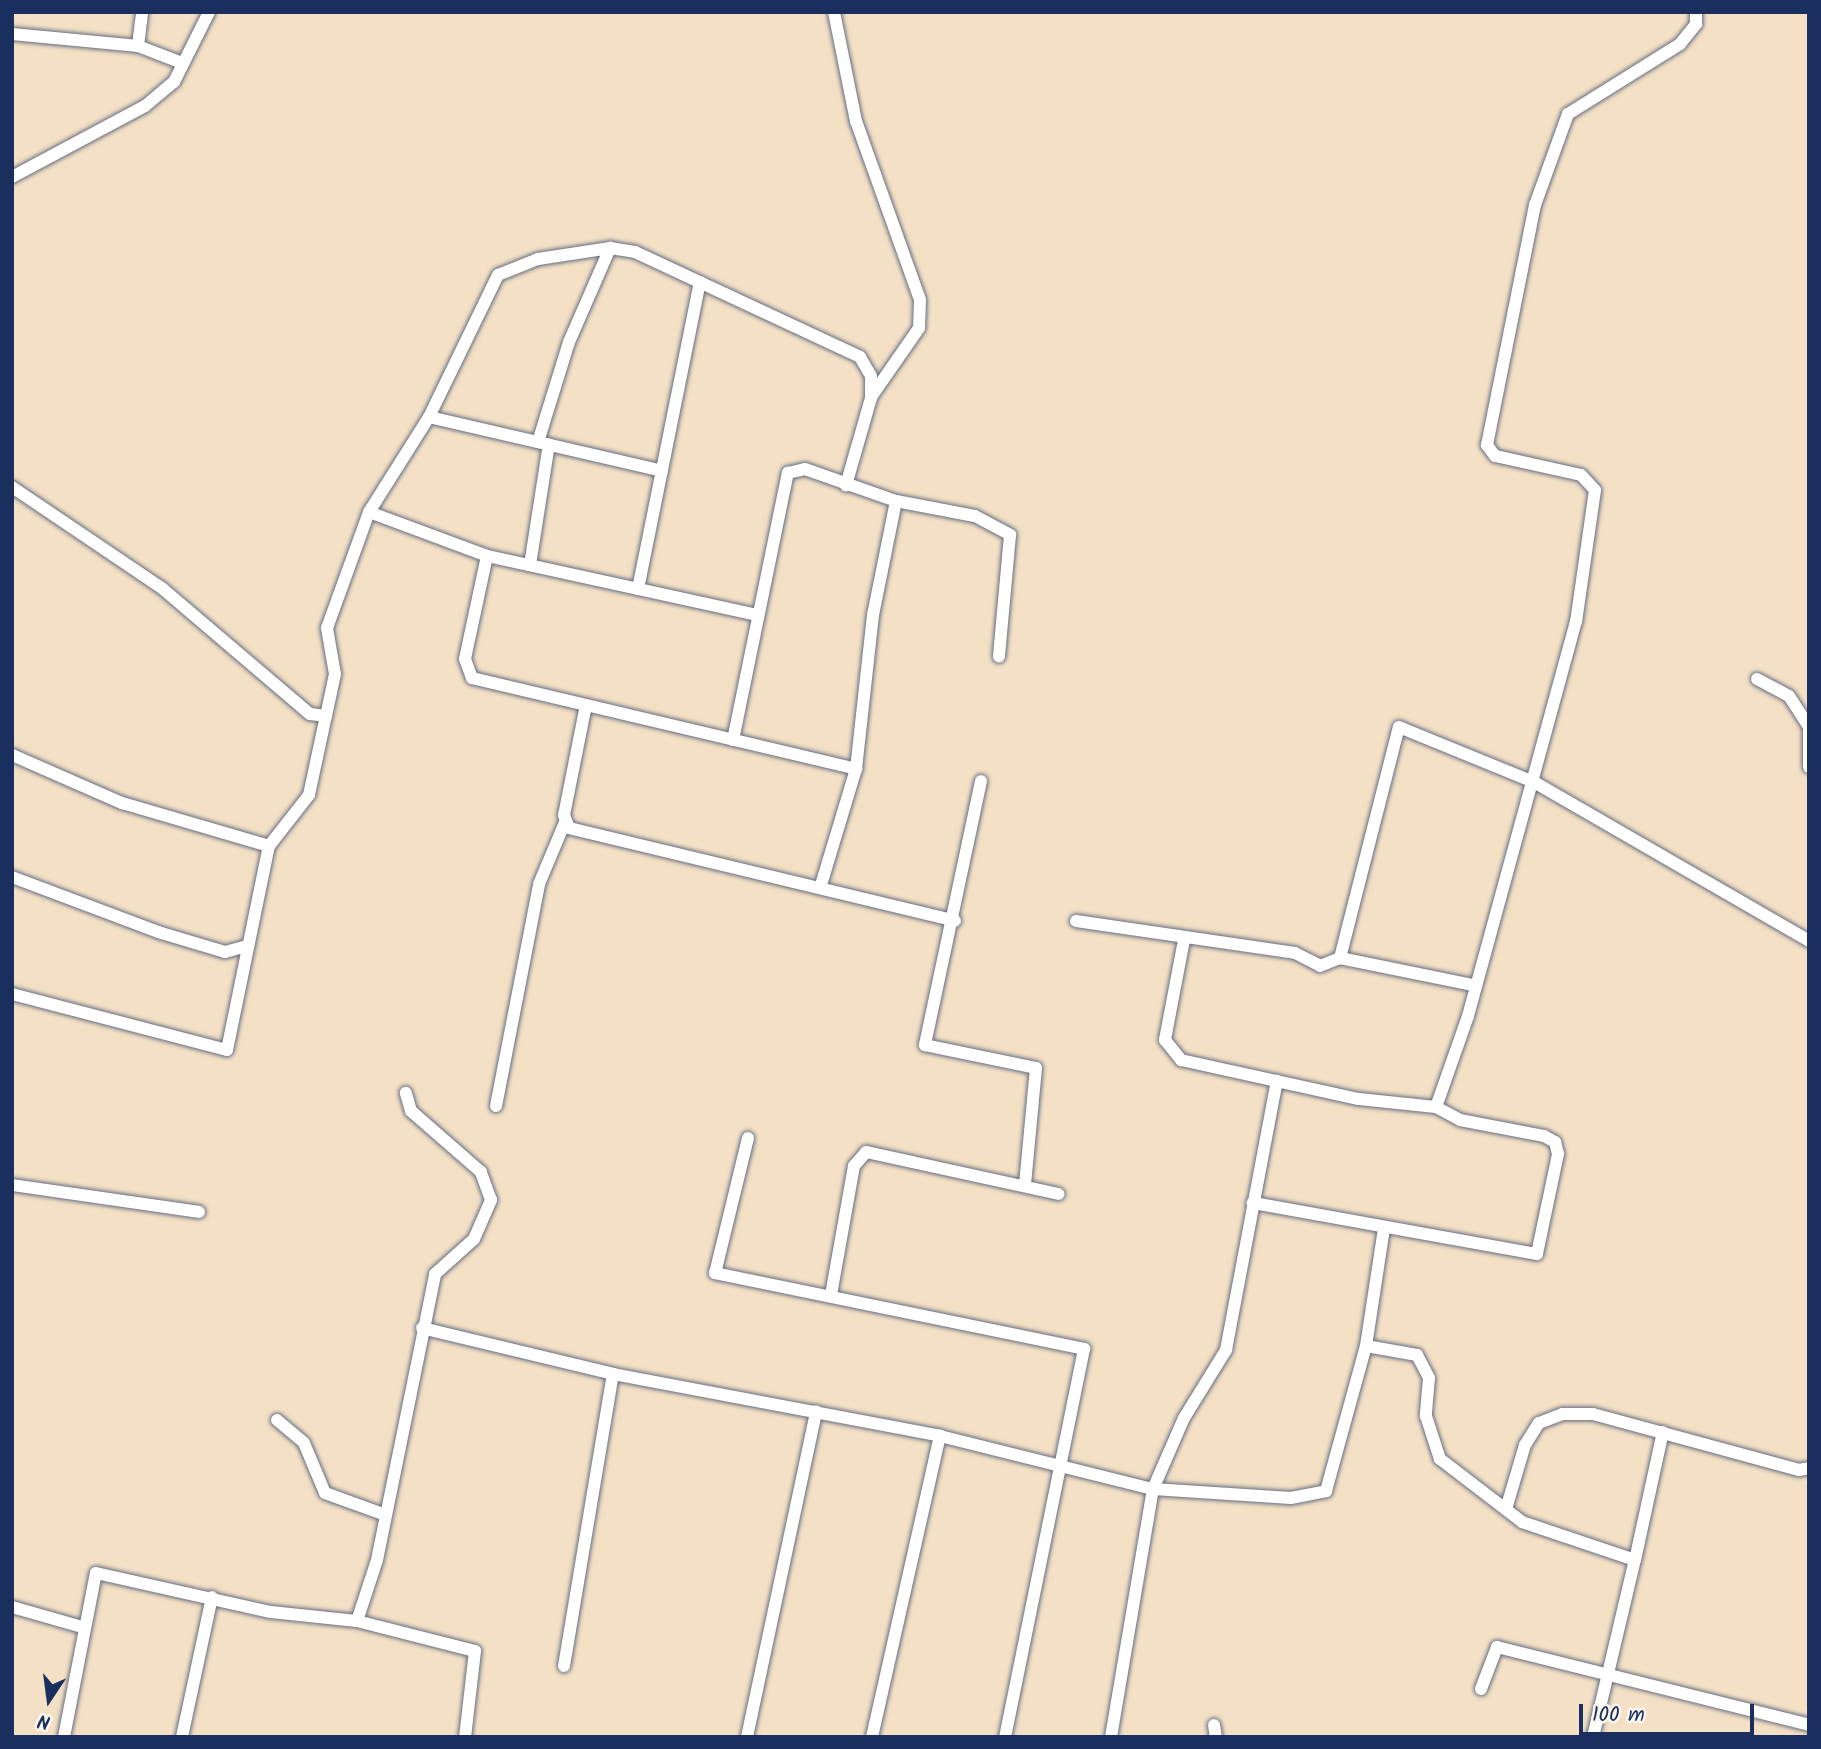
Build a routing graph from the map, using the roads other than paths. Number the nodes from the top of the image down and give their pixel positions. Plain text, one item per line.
1 (142, 12) edge
2 (209, 12) edge
3 (834, 12) edge
4 (1696, 12) edge
5 (12, 34) edge
6 (138, 46) junction
7 (182, 63) junction
8 (12, 177) edge
9 (610, 248) junction
10 (700, 282) junction
11 (871, 398) junction
12 (429, 417) junction
13 (543, 443) junction
14 (662, 471) junction
15 (846, 485) junction
16 (12, 487) edge
17 (896, 501) junction
18 (369, 512) junction
19 (487, 556) junction
20 (530, 565) junction
21 (638, 589) junction
22 (758, 615) junction
23 (999, 657) dead end
24 (1757, 679) dead end
25 (586, 705) junction
26 (326, 716) junction
27 (1809, 727) edge
28 (733, 740) junction
29 (12, 755) edge
30 (1809, 767) edge
31 (856, 769) junction
32 (981, 781) dead end
33 (1534, 782) junction
34 (565, 822) junction
35 (269, 846) junction
36 (12, 877) edge
37 (820, 888) junction
38 (955, 921) junction
39 (1076, 921) dead end
40 (1184, 940) junction
41 (1808, 940) edge
42 (248, 946) junction
43 (1340, 958) junction
44 (1473, 985) junction
45 (12, 994) edge
46 (1278, 1081) junction
47 (406, 1093) dead end
48 (496, 1106) dead end
49 (1436, 1107) junction
50 (748, 1138) dead end
51 (1025, 1184) junction
52 (12, 1185) edge
53 (1058, 1194) dead end
54 (1253, 1203) junction
55 (199, 1212) dead end
56 (1384, 1228) junction
57 (831, 1295) junction
58 (422, 1328) junction
59 (1366, 1346) junction
60 (613, 1374) junction
61 (816, 1411) junction
62 (277, 1420) dead end
63 (1663, 1432) junction
64 (940, 1436) junction
65 (1062, 1467) junction
66 (1809, 1468) edge
67 (1153, 1489) junction
68 (1506, 1509) junction
69 (383, 1514) junction
70 (1634, 1560) junction
71 (212, 1597) junction
72 (12, 1607) edge
73 (358, 1621) junction
74 (82, 1627) junction
75 (564, 1666) dead end
76 (1606, 1678) junction
77 (1480, 1689) dead end
78 (1809, 1726) edge
79 (64, 1737) edge
80 (182, 1737) edge
81 (465, 1737) edge
82 (747, 1737) edge
83 (872, 1737) edge
84 (1005, 1737) edge
85 (1111, 1737) edge
86 (1594, 1737) edge

1 - 6 street
2 - 7 street
3 - 11 street
4 - 33 street
5 - 6 street
6 - 7 street
7 - 8 street
9 - 10 street
9 - 12 street
9 - 13 street
10 - 11 street
10 - 14 street
11 - 15 street
12 - 13 street
12 - 18 street
13 - 14 street
13 - 20 street
14 - 21 street
15 - 17 street
15 - 22 street
16 - 26 street
17 - 23 street
17 - 31 street
18 - 19 street
18 - 26 street
19 - 20 street
19 - 25 street
20 - 21 street
21 - 22 street
22 - 28 street
24 - 27 street
25 - 28 street
25 - 34 street
26 - 35 street
27 - 30 street
28 - 31 street
29 - 35 street
31 - 37 street
32 - 38 street
33 - 41 street
33 - 43 street
33 - 44 street
34 - 37 street
34 - 48 street
35 - 42 street
36 - 42 street
37 - 38 street
38 - 51 street
39 - 40 street
40 - 43 street
40 - 46 street
42 - 45 street
43 - 44 street
44 - 49 street
46 - 49 street
46 - 54 street
47 - 58 street
49 - 56 street
50 - 57 street
51 - 53 street
51 - 57 street
52 - 55 street
54 - 56 street
54 - 67 street
56 - 59 street
57 - 65 street
58 - 60 street
58 - 69 street
59 - 67 street
59 - 68 street
60 - 61 street
60 - 75 street
61 - 64 street
61 - 82 street
62 - 69 street
63 - 66 street
63 - 68 street
63 - 70 street
64 - 65 street
64 - 83 street
65 - 67 street
65 - 84 street
67 - 85 street
68 - 70 street
69 - 73 street
70 - 76 street
71 - 73 street
71 - 74 street
71 - 80 street
72 - 74 street
73 - 81 street
74 - 79 street
76 - 77 street
76 - 78 street
76 - 86 street

